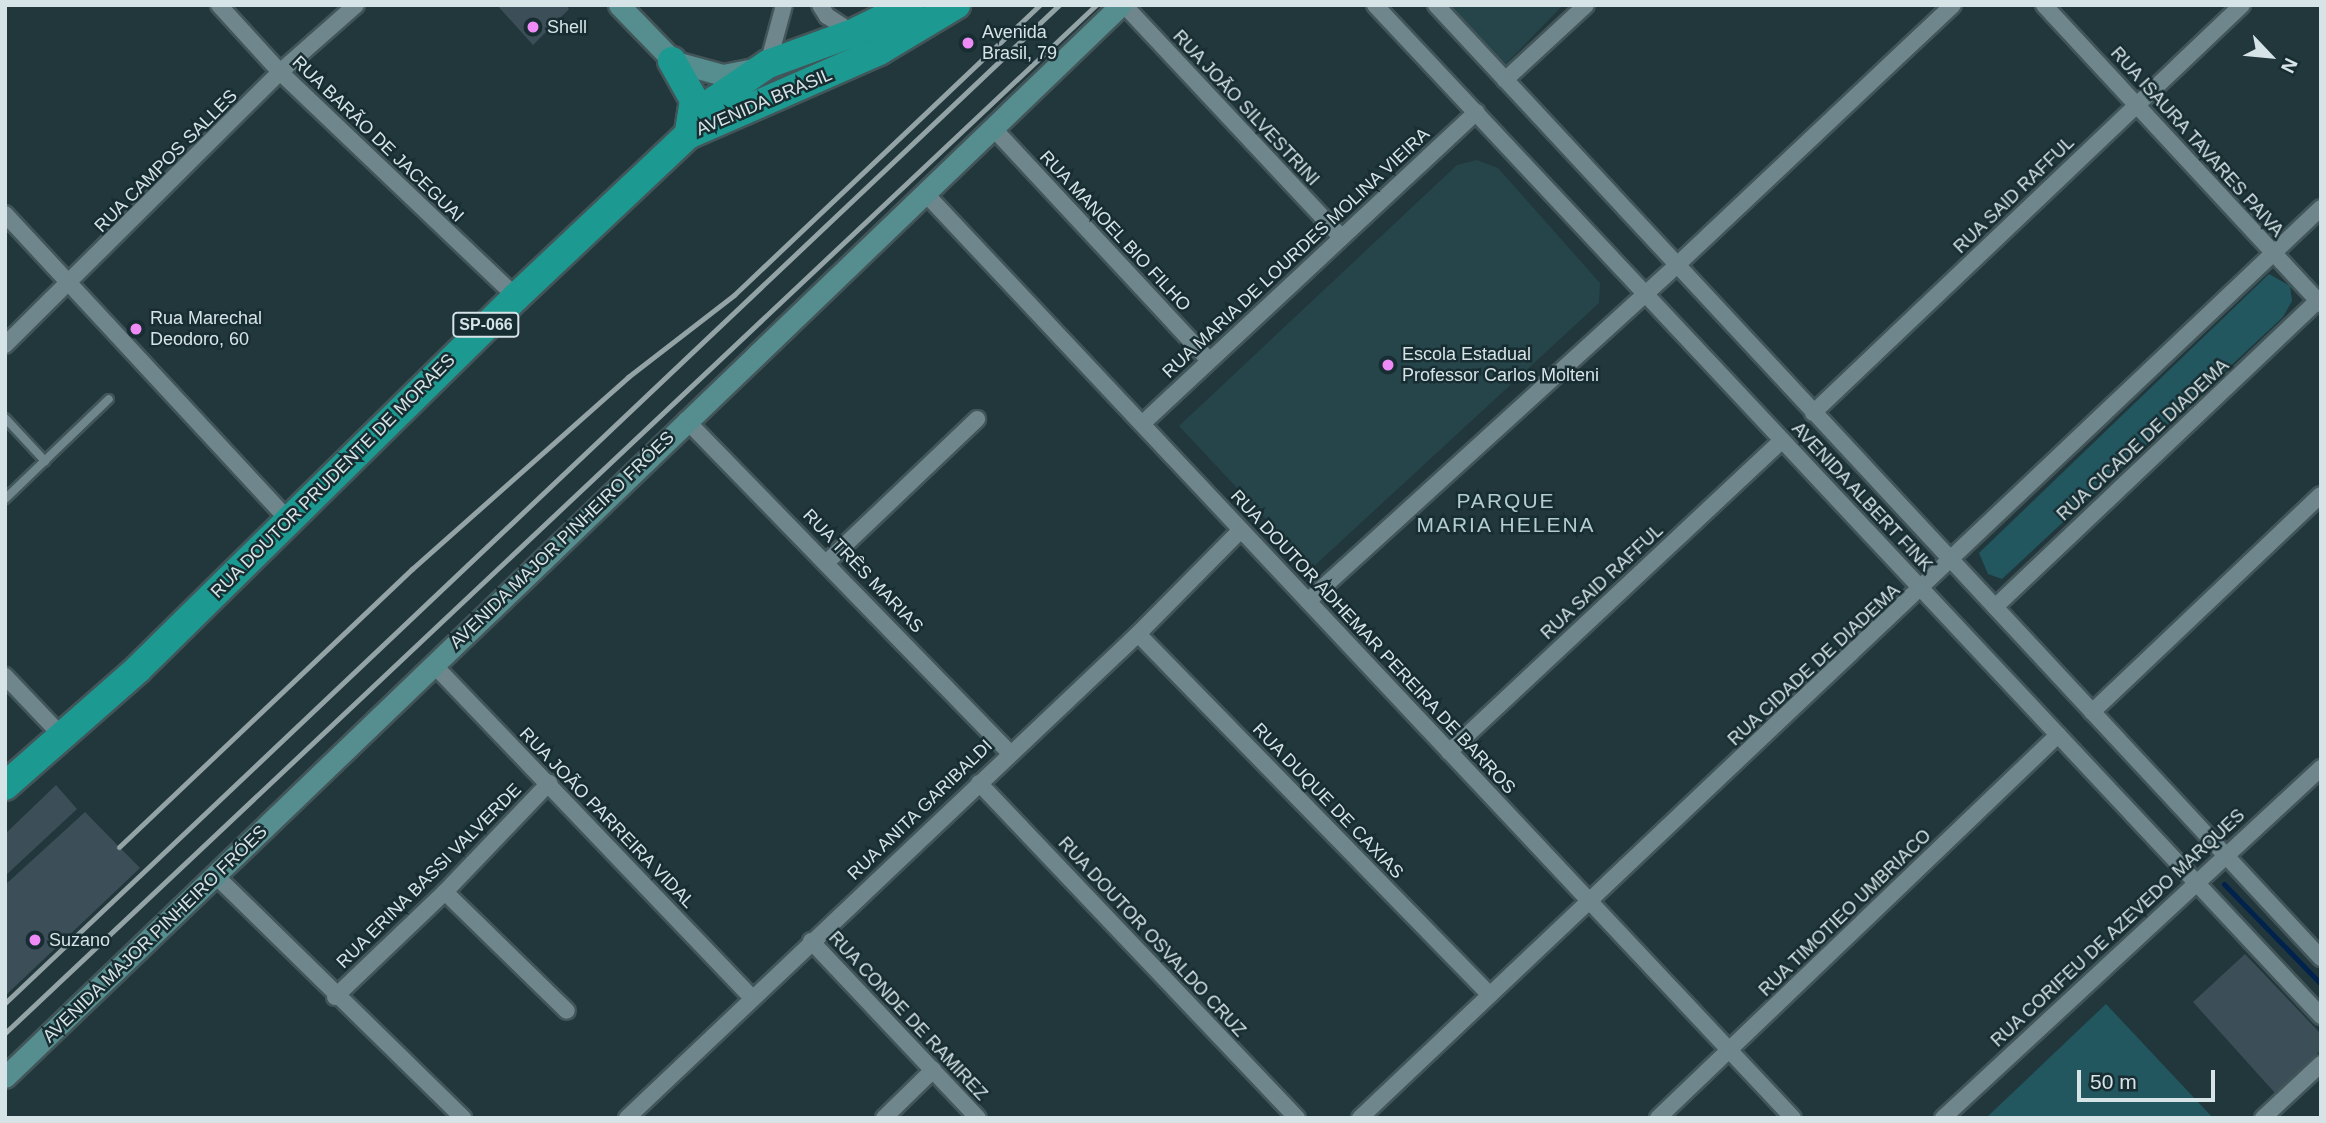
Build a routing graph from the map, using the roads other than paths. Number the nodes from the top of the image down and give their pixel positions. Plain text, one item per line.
1 (219, 5) edge
2 (356, 5) edge
3 (619, 5) edge
4 (784, 5) edge
5 (820, 5) edge
6 (910, 5) edge
7 (956, 5) edge
8 (1122, 5) edge
9 (1436, 5) edge
10 (1586, 5) edge
11 (1953, 5) edge
12 (2044, 5) edge
13 (2242, 5) edge
14 (1381, 7) edge
15 (853, 33) junction
16 (672, 61) junction
17 (768, 64) junction
18 (280, 72) junction
19 (1506, 80) junction
20 (715, 100) junction
21 (2137, 104) junction
22 (1475, 112) junction
23 (742, 114) junction
24 (994, 130) junction
25 (688, 135) junction
26 (925, 193) junction
27 (2321, 208) edge
28 (5, 214) edge
29 (1341, 237) junction
30 (2272, 253) junction
31 (1677, 265) junction
32 (71, 283) junction
33 (1645, 293) junction
34 (516, 297) junction
35 (2319, 302) edge
36 (5, 345) edge
37 (1207, 358) junction
38 (109, 399) dead end
39 (1813, 413) junction
40 (5, 418) edge
41 (977, 419) dead end
42 (686, 420) junction
43 (1143, 423) junction
44 (1782, 440) junction
45 (45, 461) junction
46 (2321, 495) edge
47 (5, 499) edge
48 (286, 519) junction
49 (1240, 531) junction
50 (828, 561) junction
51 (1951, 562) junction
52 (1922, 590) junction
53 (1308, 601) junction
54 (1995, 607) junction
55 (1138, 634) junction
56 (434, 665) junction
57 (5, 676) edge
58 (2091, 712) junction
59 (2058, 735) junction
60 (62, 736) junction
61 (1009, 752) junction
62 (1449, 752) junction
63 (2321, 768) edge
64 (550, 783) junction
65 (979, 783) junction
66 (5, 786) edge
67 (2224, 855) junction
68 (216, 876) junction
69 (2194, 881) junction
70 (445, 892) junction
71 (1591, 901) junction
72 (811, 941) junction
73 (2321, 958) edge
74 (1490, 995) junction
75 (335, 997) junction
76 (752, 998) junction
77 (567, 1011) dead end
78 (2321, 1016) edge
79 (1729, 1051) junction
80 (2321, 1064) edge
81 (933, 1070) junction
82 (5, 1077) edge
83 (463, 1118) edge
84 (627, 1118) edge
85 (884, 1118) edge
86 (978, 1118) edge
87 (1297, 1118) edge
88 (1360, 1118) edge
89 (1658, 1118) edge
90 (1793, 1118) edge
91 (1944, 1118) edge
92 (2263, 1118) edge

1 - 18 street, RUA BARÃO DE JACEGUAI
2 - 18 street, RUA CAMPOS SALLES
3 - 16 street
4 - 17 street
5 - 15 street
6 - 15 highway, AVENIDA BRASIL / SP-066
7 - 23 highway, AVENIDA BRASIL
8 - 24 street, AVENIDA MAJOR PINHEIRO FRÓES
8 - 29 street, RUA JOÃO SILVESTRINI
9 - 19 street, AVENIDA ALBERT FINK
10 - 19 street
11 - 31 street
12 - 21 street, RUA ISAURA TAVARES PAIVA
13 - 21 street, RUA SAID RAFFUL
14 - 22 street, AVENIDA ALBERT FINK
15 - 17 highway, AVENIDA BRASIL / SP-066
16 - 17 street
16 - 20 street
16 - 25 highway
17 - 20 highway, AVENIDA BRASIL / SP-066
18 - 32 street, RUA CAMPOS SALLES
18 - 34 street, RUA BARÃO DE JACEGUAI
19 - 31 street, AVENIDA ALBERT FINK
20 - 23 highway
20 - 25 highway, AVENIDA BRASIL / SP-066
21 - 30 street, RUA ISAURA TAVARES PAIVA
21 - 39 street, RUA SAID RAFFUL
22 - 29 street, RUA MARIA DE LOURDES MOLINA VIEIRA
22 - 33 street, AVENIDA ALBERT FINK
23 - 25 highway, AVENIDA BRASIL
24 - 26 street, AVENIDA MAJOR PINHEIRO FRÓES
24 - 37 street, RUA MANOEL BIO FILHO
25 - 34 highway, RUA DOUTOR PRUDENTE DE MORAES / SP-066
26 - 42 street, AVENIDA MAJOR PINHEIRO FRÓES
26 - 43 street, RUA DOUTOR ADHEMAR PEREIRA DE BARROS
27 - 30 street, RUA CIDADE DE DIADEMA
28 - 32 street
29 - 37 street, RUA MARIA DE LOURDES MOLINA VIEIRA
30 - 35 street, RUA ISAURA TAVARES PAIVA
30 - 51 street, RUA CIDADE DE DIADEMA
31 - 33 street
31 - 39 street, AVENIDA ALBERT FINK
32 - 36 street, RUA CAMPOS SALLES
32 - 48 street
33 - 44 street, AVENIDA ALBERT FINK
33 - 53 street
34 - 48 highway, RUA DOUTOR PRUDENTE DE MORAES / SP-066
35 - 54 street, RUA CICADE DE DIADEMA
37 - 43 street, RUA MARIA DE LOURDES MOLINA VIEIRA
38 - 45 lane
39 - 51 street, AVENIDA ALBERT FINK
40 - 45 lane
41 - 50 street
42 - 50 street, RUA TRÊS MARIAS
42 - 56 street, AVENIDA MAJOR PINHEIRO FRÓES
43 - 49 street, RUA DOUTOR ADHEMAR PEREIRA DE BARROS
44 - 52 street, AVENIDA ALBERT FINK
44 - 62 street, RUA SAID RAFFUL
45 - 47 lane
46 - 58 street
48 - 60 highway, RUA DOUTOR PRUDENTE DE MORAES / SP-066
49 - 53 street, RUA DOUTOR ADHEMAR PEREIRA DE BARROS
49 - 55 street, RUA ANITA GARIBALDI
50 - 61 street, RUA TRÊS MARIAS
51 - 52 street, RUA CIDADE DE DIADEMA
51 - 54 street, AVENIDA ALBERT FINK
52 - 59 street, AVENIDA ALBERT FINK
52 - 71 street, RUA CIDADE DE DIADEMA
53 - 62 street, RUA DOUTOR ADHEMAR PEREIRA DE BARROS
54 - 58 street, AVENIDA ALBERT FINK
55 - 61 street, RUA ANITA GARIBALDI
55 - 74 street, RUA DUQUE DE CAXIAS
56 - 64 street, RUA JOÃO PARREIRA VIDAL
56 - 68 street, AVENIDA MAJOR PINHEIRO FRÓES
57 - 60 street
58 - 67 street, AVENIDA ALBERT FINK
59 - 69 street, AVENIDA ALBERT FINK
59 - 79 street, RUA TIMOTIEO UMBRIACO
60 - 66 highway, RUA DOUTOR PRUDENTE DE MORAES / SP-066
61 - 65 street, RUA ANITA GARIBALDI
62 - 71 street, RUA DOUTOR ADHEMAR PEREIRA DE BARROS
63 - 67 street, RUA CORIFEU DE AZEVEDO MARQUES
64 - 70 street, RUA ERINA BASSI VALVERDE
64 - 76 street, RUA JOÃO PARREIRA VIDAL
65 - 72 street, RUA ANITA GARIBALDI
65 - 87 street, RUA DOUTOR OSVALDO CRUZ
67 - 69 street, RUA CORIFEU DE AZEVEDO MARQUES
67 - 73 street, AVENIDA ALBERT FINK
68 - 75 street
68 - 82 street, AVENIDA MAJOR PINHEIRO FRÓES
69 - 78 street, AVENIDA ALBERT FINK
69 - 91 street, RUA CORIFEU DE AZEVEDO MARQUES
70 - 75 street, RUA ERINA BASSI VALVERDE
70 - 77 street
71 - 74 street, RUA CIDADE DE DIADEMA
71 - 79 street, RUA DOUTOR ADHEMAR PEREIRA DE BARROS
72 - 76 street, RUA ANITA GARIBALDI
72 - 81 street, RUA CONDE DE RAMIREZ
74 - 88 street, RUA CIDADE DE DIADEMA
75 - 83 street
76 - 84 street, RUA ANITA GARIBALDI
79 - 89 street, RUA TIMOTIEO UMBRIACO
79 - 90 street, RUA DOUTOR ADHEMAR PEREIRA DE BARROS
80 - 92 street
81 - 85 street
81 - 86 street, RUA CONDE DE RAMIREZ

